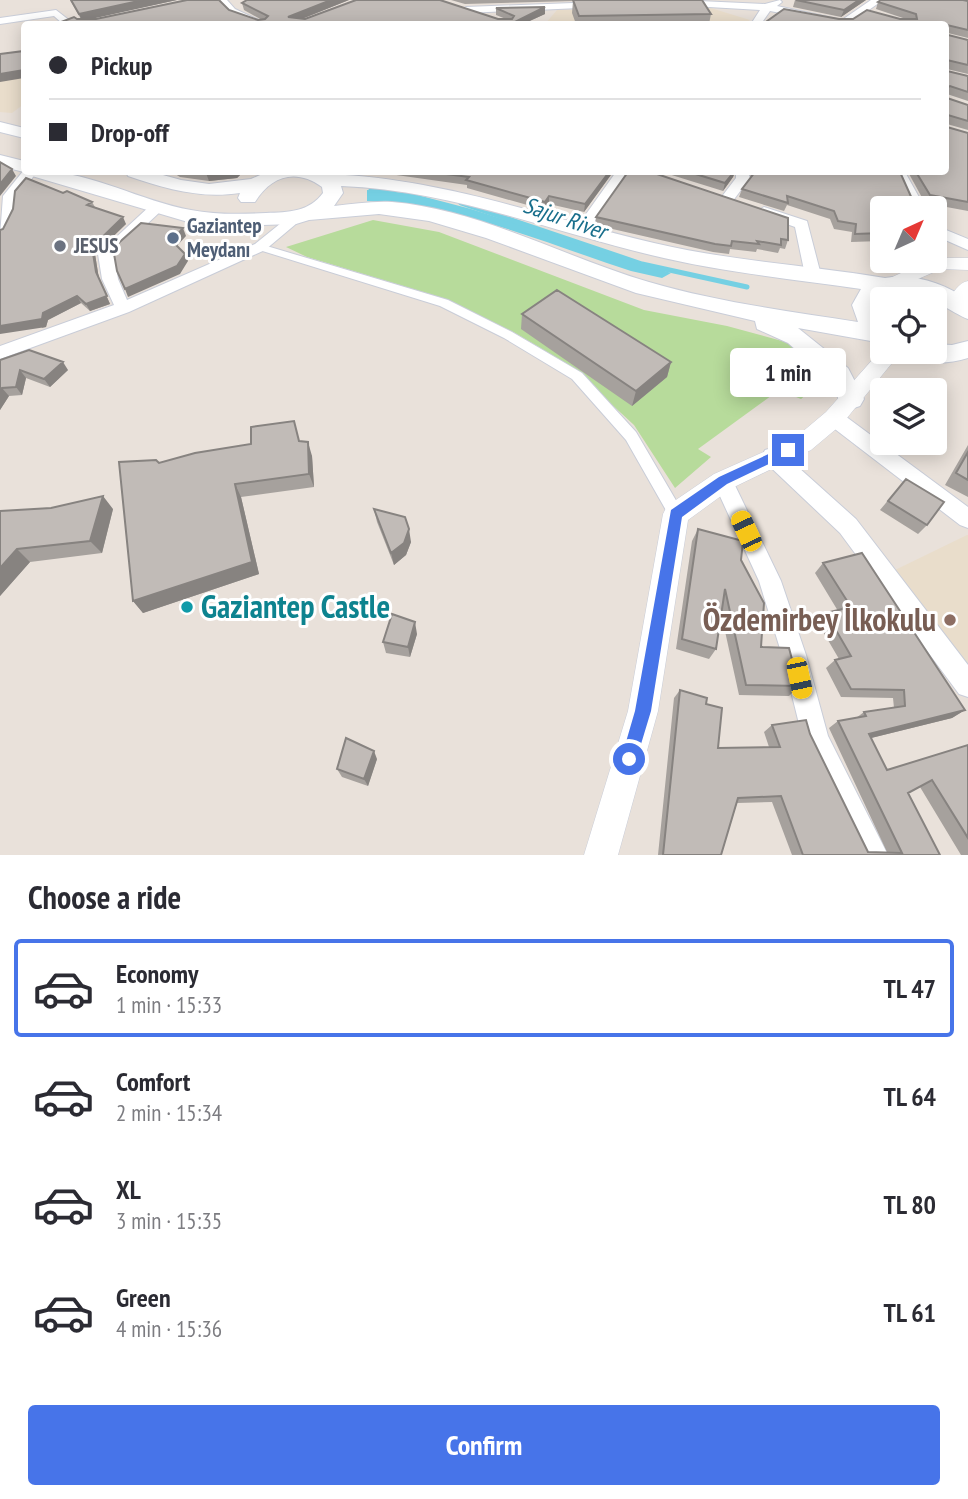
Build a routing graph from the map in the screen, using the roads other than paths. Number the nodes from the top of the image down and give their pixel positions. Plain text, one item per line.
1 (222, 0) edge
2 (781, 0) edge
3 (878, 0) edge
4 (671, 3) edge
5 (609, 4) edge
6 (767, 7) junction
7 (494, 20) edge
8 (0, 21) edge
9 (65, 21) edge
10 (257, 21) edge
11 (759, 21) edge
12 (834, 21) edge
13 (849, 21) edge
14 (0, 127) edge
15 (21, 132) edge
16 (0, 160) edge
17 (21, 166) edge
18 (28, 175) edge
19 (49, 175) edge
20 (144, 175) edge
21 (278, 175) edge
22 (318, 175) edge
23 (620, 175) edge
24 (742, 175) edge
25 (902, 175) edge
26 (327, 180) junction
27 (256, 184) junction
28 (912, 196) edge
29 (733, 201) joint
30 (157, 207) junction
31 (303, 216) junction
32 (268, 217) junction
33 (581, 231) junction
34 (0, 232) edge
35 (947, 235) edge
36 (968, 245) edge
37 (260, 247) junction
38 (947, 259) edge
39 (968, 264) edge
40 (908, 273) edge
41 (813, 275) junction
42 (889, 284) junction
43 (880, 287) edge
44 (870, 291) edge
45 (964, 300) edge
46 (124, 308) junction
47 (741, 312) junction
48 (870, 323) edge
49 (870, 337) edge
50 (968, 349) edge
51 (0, 353) edge
52 (947, 354) edge
53 (947, 360) edge
54 (870, 363) edge
55 (968, 367) edge
56 (842, 408) junction
57 (772, 456) junction
58 (723, 481) junction
59 (676, 514) junction
60 (968, 519) edge
61 (968, 685) edge
62 (601, 855) edge
63 (874, 855) edge

1 - 10 street
2 - 6 street
3 - 13 street
4 - 6 street
5 - 7 street
6 - 11 street
6 - 12 street
8 - 9 street
14 - 15 main road
16 - 17 main road
18 - 34 street
19 - 30 main road
20 - 27 main road
21 - 27 main road
22 - 26 main road
23 - 33 street
24 - 29 street
25 - 28 street
26 - 31 main road
26 - 33 main road
27 - 32 main road
29 - 41 street
30 - 32 main road
30 - 46 street
31 - 32 main road
31 - 37 street
31 - 47 main road
33 - 41 main road
35 - 36 street
37 - 46 street
37 - 59 street
38 - 39 street
40 - 42 street
41 - 42 main road
42 - 43 main road
42 - 45 main road
44 - 48 main road
46 - 51 street
47 - 49 main road
47 - 56 main road
50 - 52 main road
53 - 55 main road
54 - 56 street
56 - 57 street
56 - 60 street
57 - 58 street
57 - 61 street
58 - 59 street
58 - 63 street
59 - 62 street

